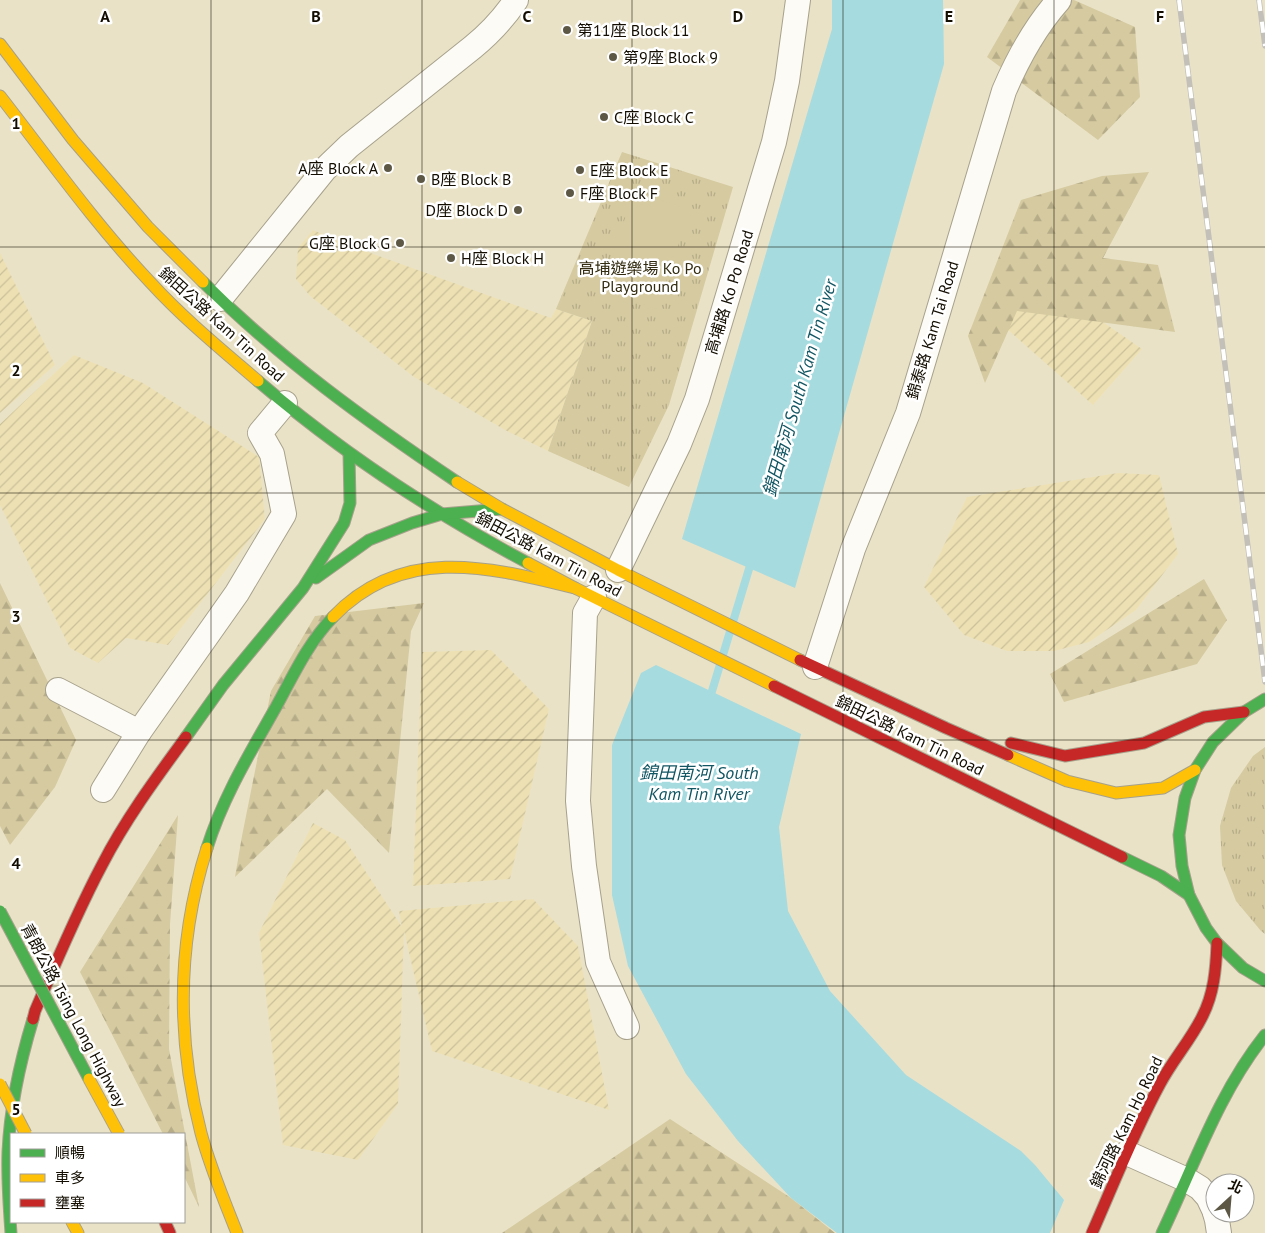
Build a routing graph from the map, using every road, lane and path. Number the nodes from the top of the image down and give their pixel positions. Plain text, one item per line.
1 (516, 0) edge
2 (798, 0) edge
3 (1059, 0) edge
4 (0, 44) edge
5 (0, 96) edge
6 (220, 299) junction
7 (286, 403) junction
8 (349, 453) junction
9 (502, 509) junction
10 (442, 514) junction
11 (618, 570) junction
12 (302, 588) junction
13 (584, 592) junction
14 (808, 664) junction
15 (58, 690) dead end
16 (1265, 699) edge
17 (1244, 712) junction
18 (946, 728) junction
19 (139, 732) junction
20 (1195, 770) junction
21 (103, 790) dead end
22 (1189, 895) junction
23 (0, 911) edge
24 (1217, 943) junction
25 (1265, 981) edge
26 (627, 1026) dead end
27 (1265, 1035) edge
28 (0, 1084) edge
29 (25, 1133) edge
30 (118, 1133) edge
31 (1127, 1153) junction
32 (1187, 1180) junction
33 (1205, 1194) edge
34 (10, 1221) edge
35 (237, 1233) edge
36 (1092, 1233) edge
37 (1162, 1233) edge

1 - 6 street
2 - 11 street, 高埔路 Ko Po Road
3 - 14 street, 錦泰路 Kam Tai Road
4 - 6 main road, 錦田公路 Kam Tin Road
5 - 7 main road, 錦田公路 Kam Tin Road
6 - 9 main road, 錦田公路 Kam Tin Road
7 - 8 main road, 錦田公路 Kam Tin Road
7 - 19 street
8 - 10 main road, 錦田公路 Kam Tin Road
8 - 12 main road
9 - 10 main road
9 - 11 main road, 錦田公路 Kam Tin Road
10 - 12 main road
10 - 13 main road, 錦田公路 Kam Tin Road
11 - 14 main road, 錦田公路 Kam Tin Road
12 - 34 main road
13 - 22 main road, 錦田公路 Kam Tin Road
13 - 26 street
13 - 35 main road
14 - 18 main road, 錦田公路 Kam Tin Road
15 - 19 street
16 - 17 main road, 錦田公路 Kam Tin Road
17 - 18 main road
17 - 20 main road, 錦田公路 Kam Tin Road
18 - 20 main road, 錦田公路 Kam Tin Road
19 - 21 street
20 - 22 main road, 錦田公路 Kam Tin Road
22 - 24 main road, 錦田公路 Kam Tin Road
23 - 30 main road, 青朗公路 Tsing Long Highway, bridge
24 - 25 main road, 錦田公路 Kam Tin Road
24 - 31 main road, 錦河路 Kam Ho Road
27 - 32 main road
28 - 29 main road, bridge
31 - 32 street
31 - 36 main road, 錦河路 Kam Ho Road
32 - 33 street
32 - 37 main road

